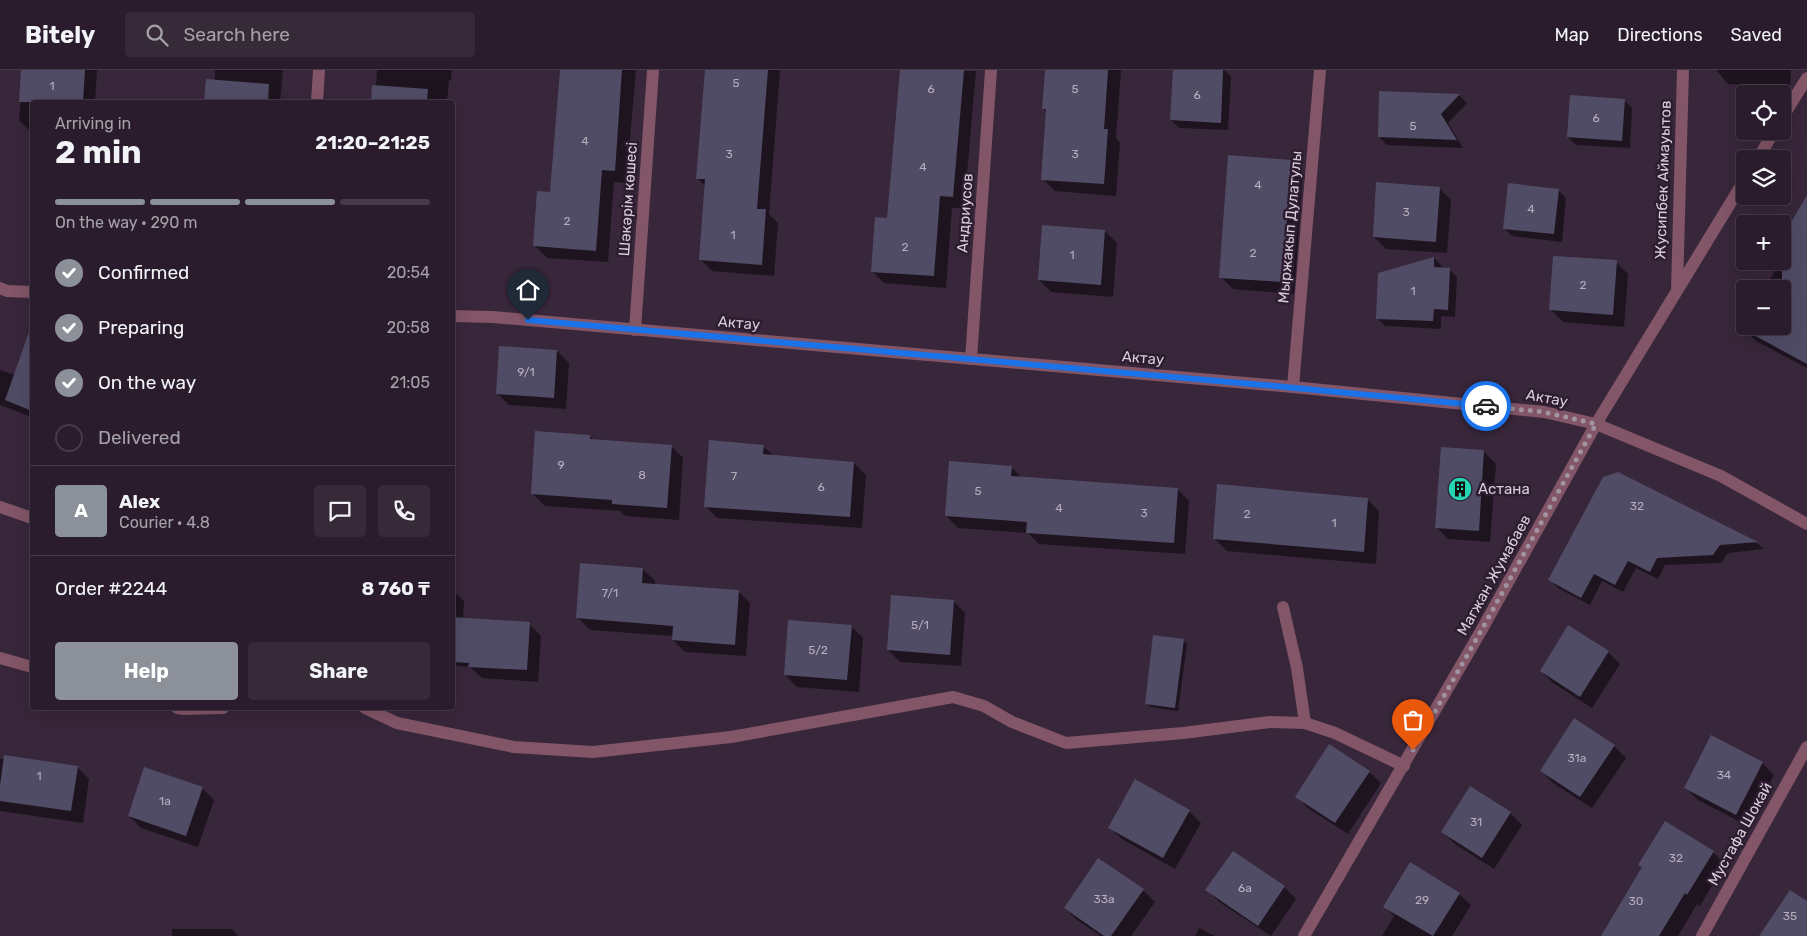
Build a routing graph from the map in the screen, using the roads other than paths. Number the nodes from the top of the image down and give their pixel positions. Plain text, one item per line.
1 (319, 70) edge
2 (653, 70) edge
3 (991, 70) edge
4 (1320, 70) edge
5 (1683, 70) edge
6 (1807, 78) edge
7 (317, 100) edge
8 (1791, 104) edge
9 (1736, 194) edge
10 (0, 288) edge
11 (30, 292) edge
12 (1676, 292) junction
13 (455, 316) edge
14 (635, 330) junction
15 (971, 359) junction
16 (1292, 387) junction
17 (1596, 424) junction
18 (0, 506) edge
19 (30, 517) edge
20 (1807, 524) edge
21 (1283, 607) dead end
22 (0, 658) edge
23 (30, 667) edge
24 (369, 710) edge
25 (1305, 723) junction
26 (1807, 747) edge
27 (1404, 766) junction
28 (1304, 936) edge
29 (1702, 936) edge

1 - 7 street
2 - 14 street, Шәкәрім көшесі
3 - 15 street, Андриусов
4 - 16 street, Мыржакып Дулатулы
5 - 12 street, Жусипбек Аймауытов
6 - 8 street
9 - 12 street, Магжан Жумабаев
10 - 11 street
12 - 17 street, Магжан Жумабаев
13 - 14 street, Актау
14 - 15 street, Актау
15 - 16 street, Актау
16 - 17 street, Актау
17 - 20 street, Актау
17 - 27 street, Магжан Жумабаев
18 - 19 street
21 - 25 street
22 - 23 street
24 - 25 street
25 - 27 street
26 - 29 street, Мустафа Шокай
27 - 28 street, Магжан Жумабаев

